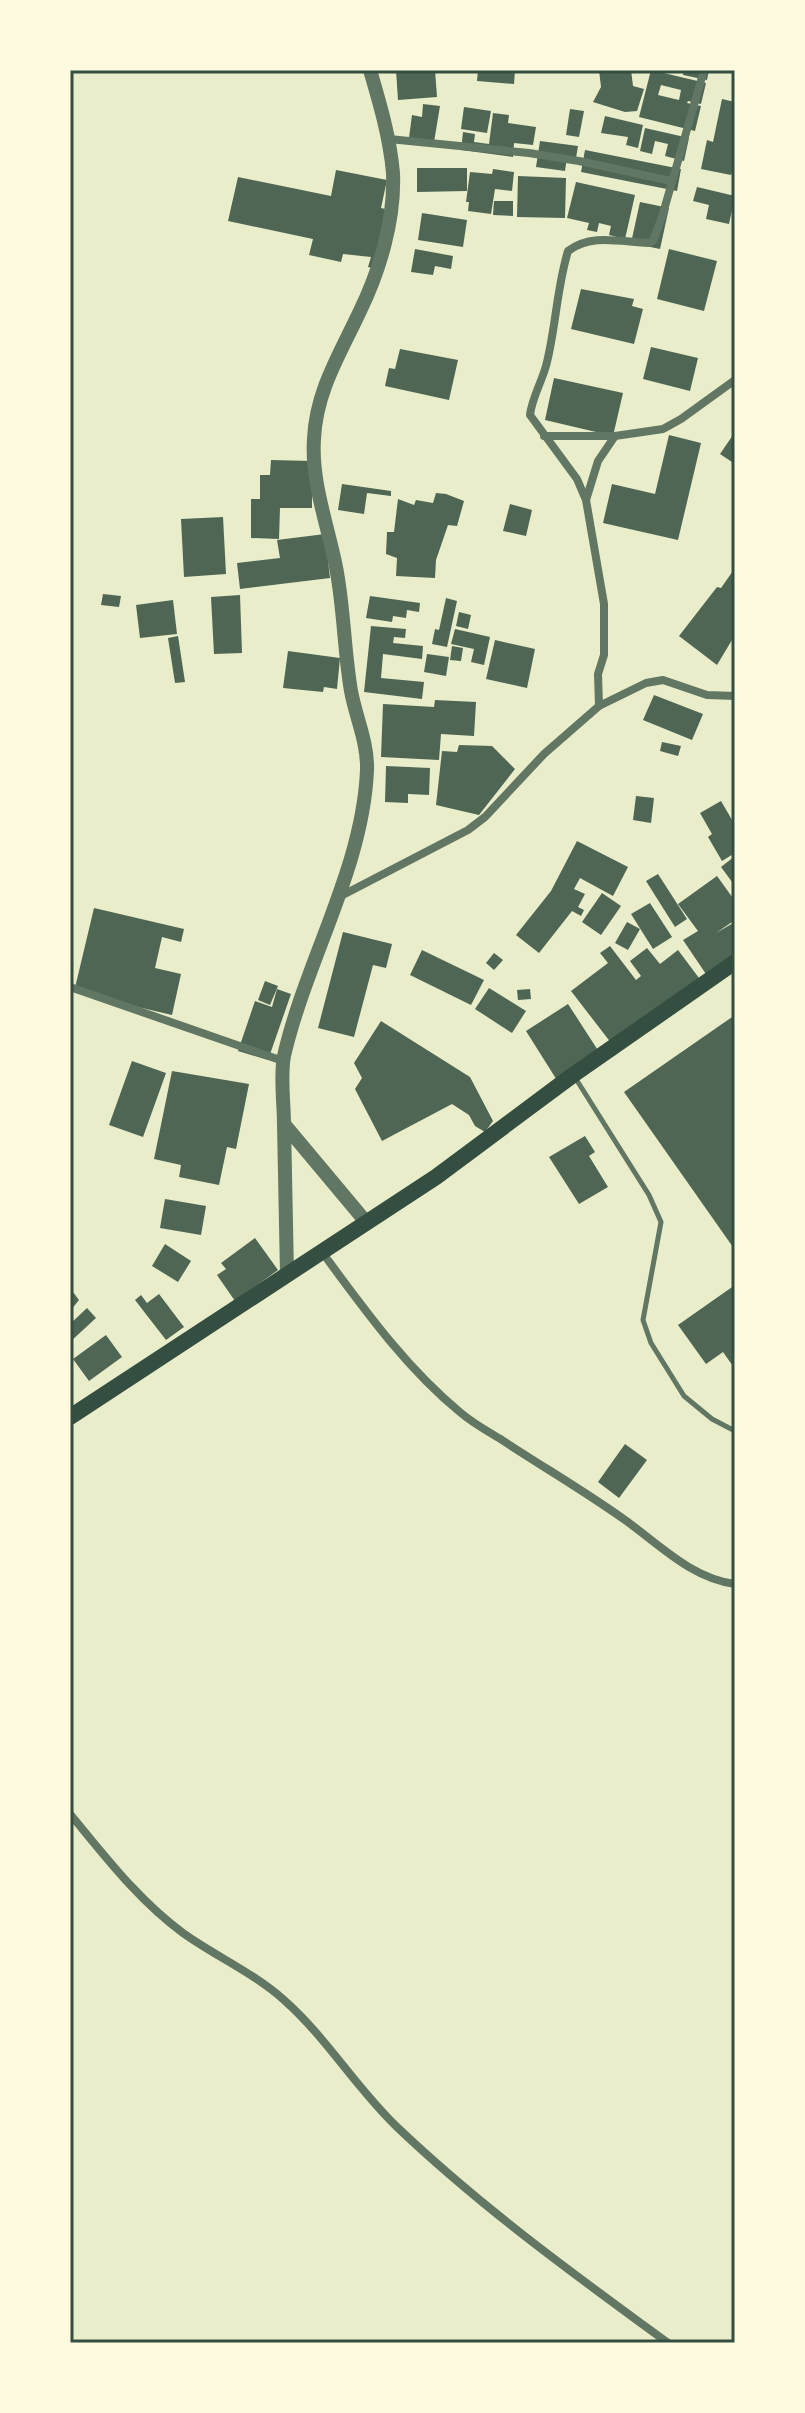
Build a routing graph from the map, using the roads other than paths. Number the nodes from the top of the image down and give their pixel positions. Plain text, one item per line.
1 (370, 70) edge
2 (704, 70) edge
3 (389, 139) junction
4 (671, 181) junction
5 (735, 380) edge
6 (544, 436) junction
7 (615, 436) junction
8 (586, 500) junction
9 (735, 696) edge
10 (599, 706) junction
11 (336, 899) junction
12 (735, 962) edge
13 (70, 987) edge
14 (283, 1061) junction
15 (573, 1075) junction
16 (284, 1124) junction
17 (366, 1222) junction
18 (322, 1251) junction
19 (287, 1274) junction
20 (70, 1417) edge
21 (735, 1431) edge
22 (735, 1584) edge
23 (70, 1814) edge
24 (668, 2343) edge

1 - 3 street
2 - 4 street
3 - 4 street
3 - 11 street
4 - 6 street
5 - 7 street
6 - 7 street
6 - 8 street
7 - 8 street
8 - 10 street
9 - 10 street
10 - 11 street
11 - 14 street
12 - 15 main road
13 - 14 street
14 - 16 street
15 - 17 main road
15 - 21 lane
16 - 17 street
16 - 19 street
17 - 18 main road
18 - 19 main road
18 - 22 street
19 - 20 main road
23 - 24 street

